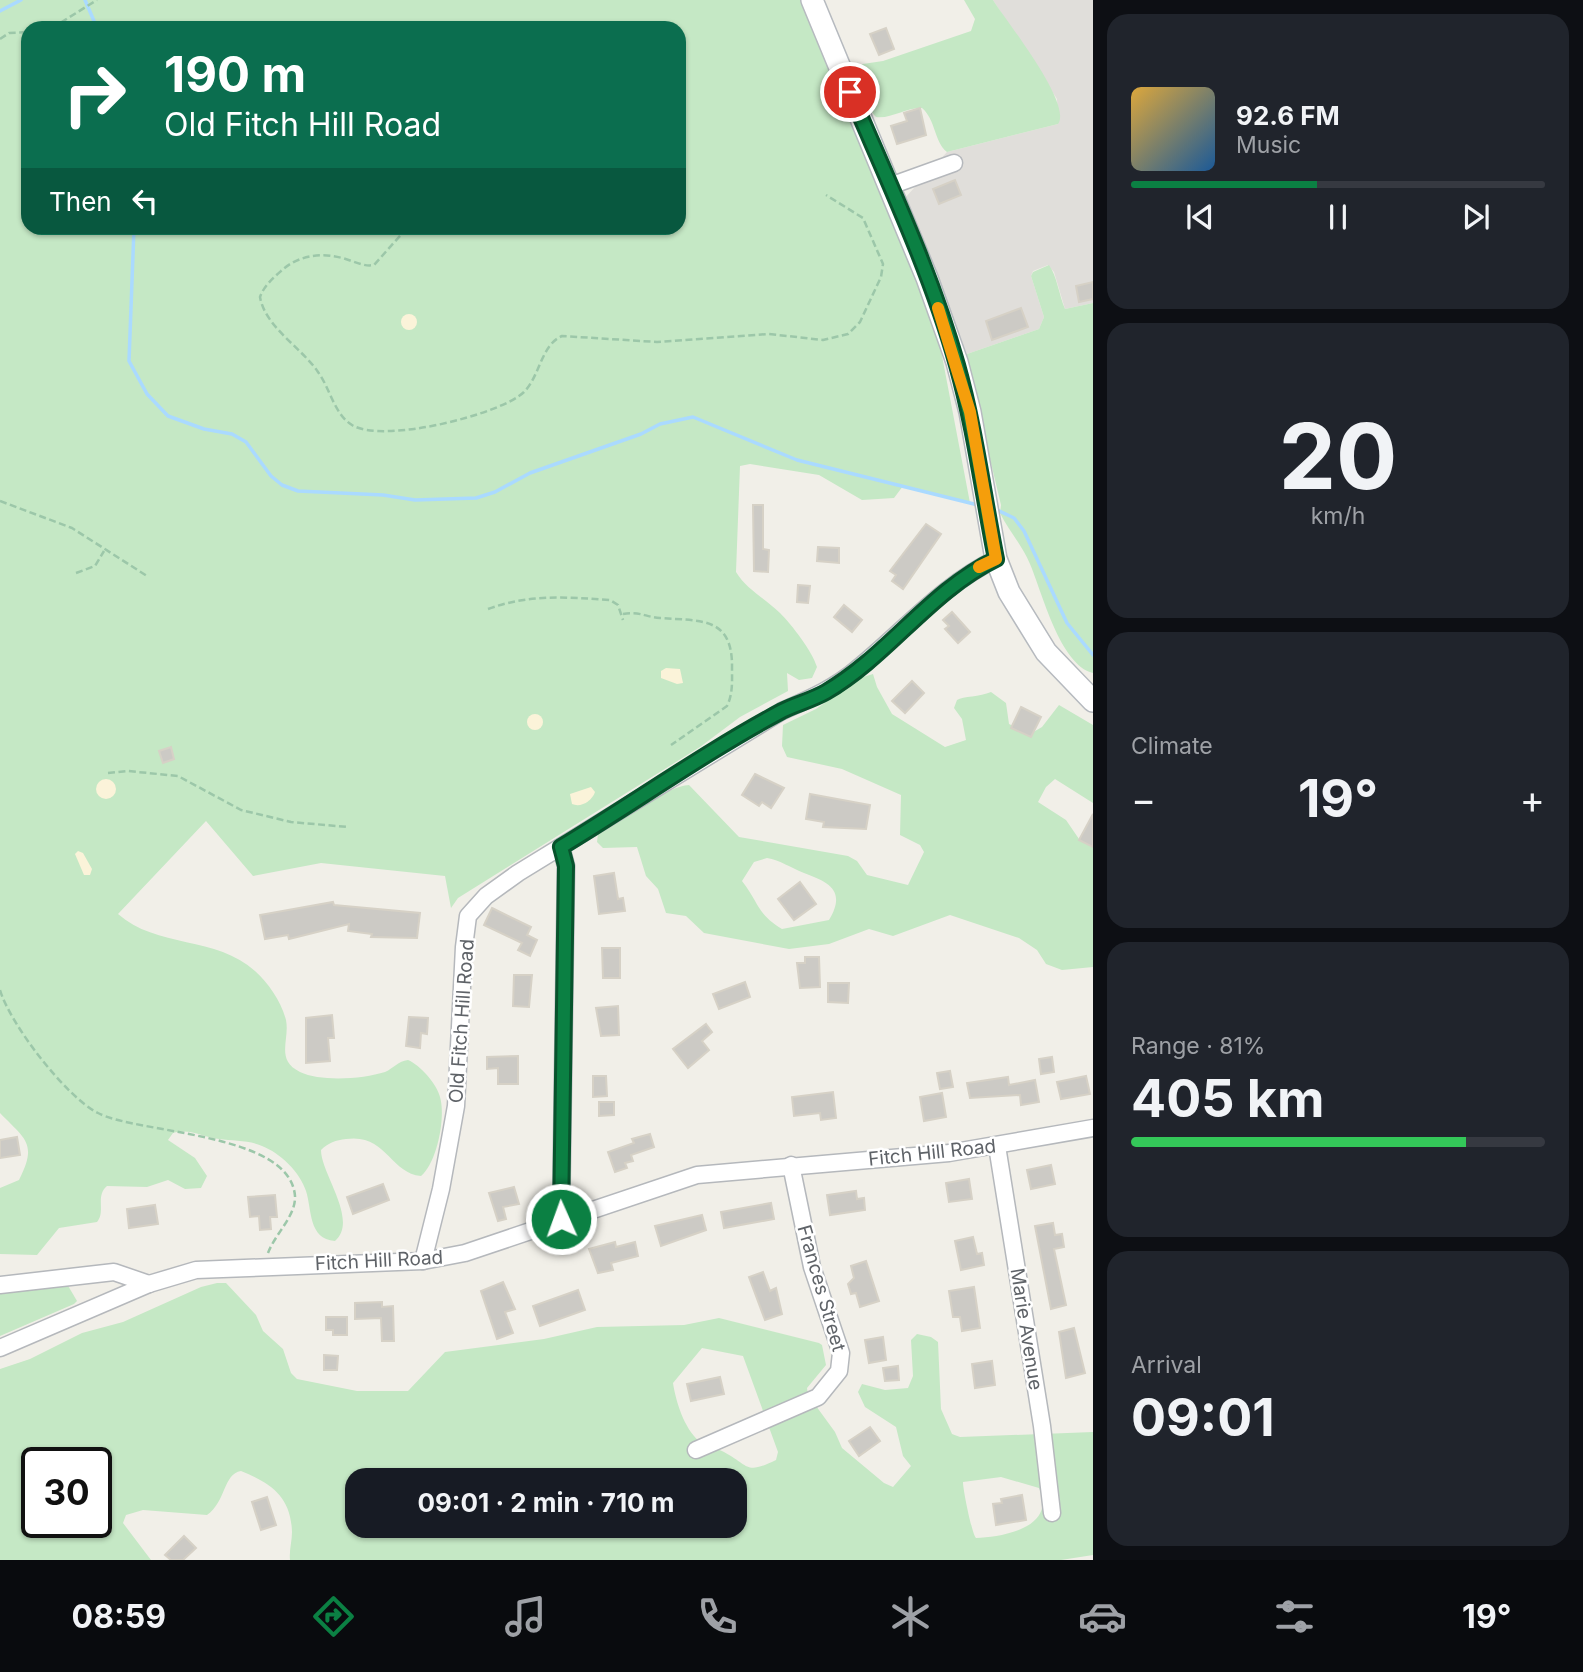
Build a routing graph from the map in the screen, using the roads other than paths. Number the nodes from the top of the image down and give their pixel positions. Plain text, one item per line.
1 (812, 0) edge
2 (954, 163) dead end
3 (890, 186) junction
4 (996, 559) junction
5 (1093, 701) edge
6 (561, 847) junction
7 (1093, 1128) edge
8 (997, 1146) junction
9 (791, 1165) junction
10 (561, 1219) junction
11 (423, 1261) junction
12 (149, 1284) junction
13 (0, 1285) edge
14 (0, 1348) edge
15 (696, 1450) dead end
16 (1052, 1513) dead end

1 - 3 main road
2 - 3 street
3 - 4 main road
4 - 5 main road
4 - 6 street, Old Fitch Hill Road
6 - 10 street
6 - 11 street, Old Fitch Hill Road
7 - 8 street, Fitch Hill Road
8 - 9 street, Fitch Hill Road
8 - 16 street, Marie Avenue
9 - 10 street, Fitch Hill Road
9 - 15 street, Frances Street
10 - 11 street, Fitch Hill Road
11 - 12 street, Fitch Hill Road
12 - 13 street
12 - 14 street, Fitch Hill Road

